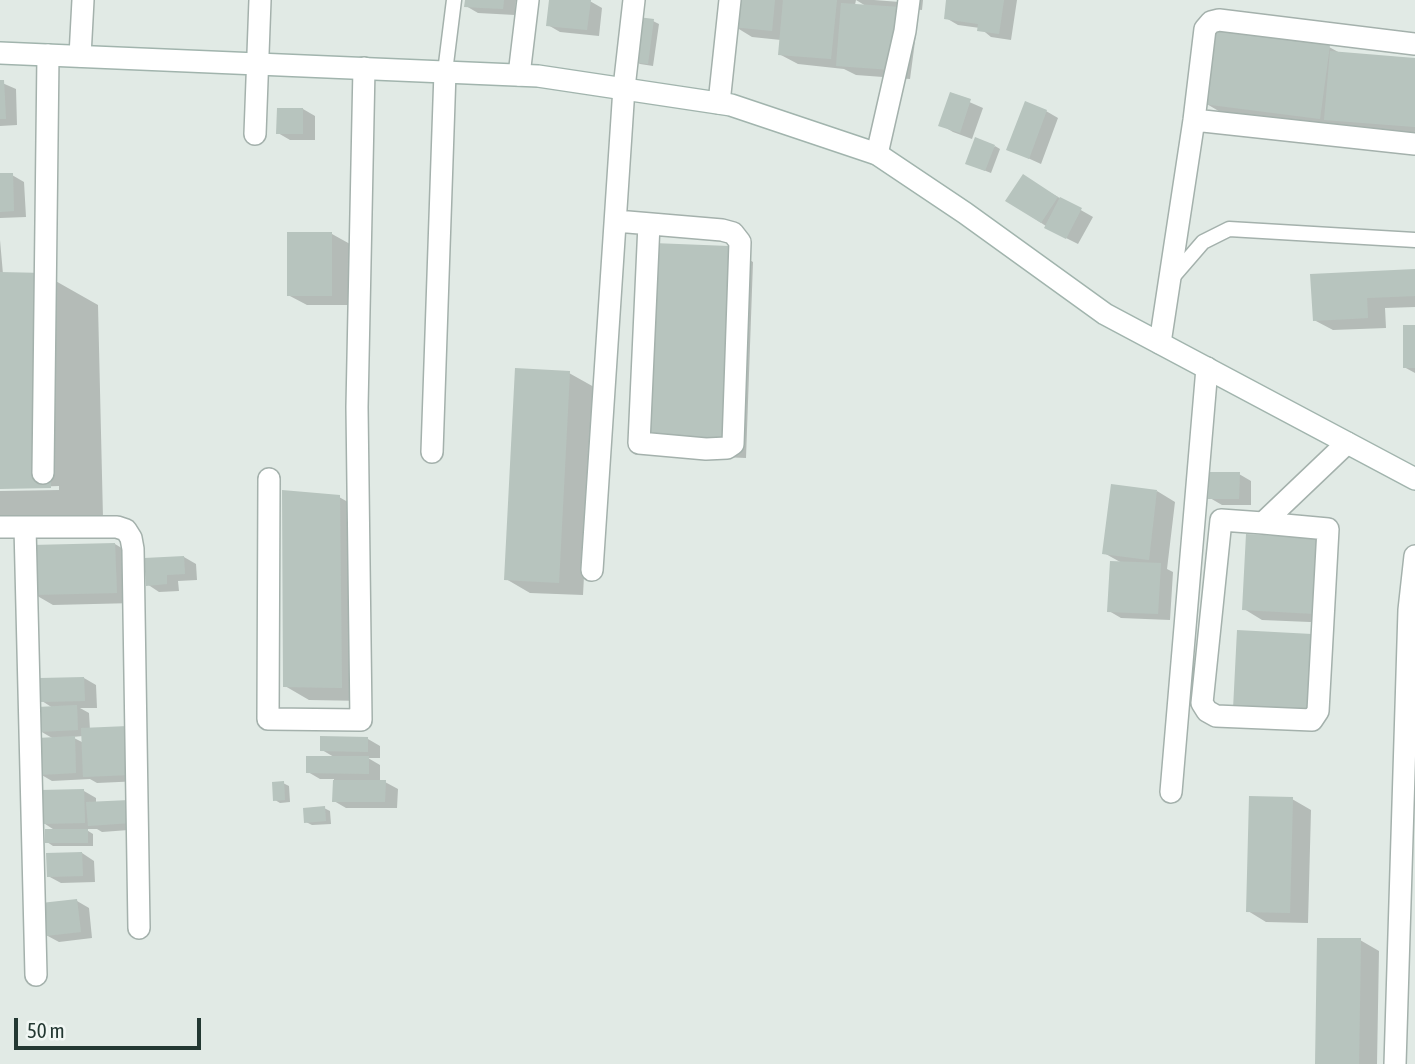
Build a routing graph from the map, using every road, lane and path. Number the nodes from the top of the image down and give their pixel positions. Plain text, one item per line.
1 (83, 0) edge
2 (260, 0) edge
3 (454, 0) edge
4 (528, 0) edge
5 (634, 0) edge
6 (730, 0) edge
7 (909, 0) edge
8 (1415, 44) edge
9 (0, 53) edge
10 (48, 55) junction
11 (80, 56) junction
12 (257, 64) junction
13 (363, 68) junction
14 (445, 72) junction
15 (519, 75) junction
16 (625, 88) junction
17 (719, 103) junction
18 (1194, 120) junction
19 (256, 134) dead end
20 (1415, 145) edge
21 (877, 154) junction
22 (615, 221) junction
23 (649, 224) junction
24 (1415, 240) edge
25 (1170, 281) junction
26 (1160, 343) junction
27 (606, 351) junction
28 (643, 352) junction
29 (1206, 368) junction
30 (600, 440) junction
31 (639, 443) junction
32 (1347, 443) junction
33 (432, 452) dead end
34 (43, 473) dead end
35 (270, 479) dead end
36 (1415, 479) edge
37 (1263, 523) junction
38 (0, 527) edge
39 (25, 527) junction
40 (1415, 556) edge
41 (592, 570) dead end
42 (1171, 792) dead end
43 (1408, 859) edge
44 (139, 928) dead end
45 (36, 975) dead end
46 (1406, 1000) edge
47 (1395, 1064) edge

1 - 11 street
2 - 12 street
3 - 14 lane
4 - 15 street
5 - 16 street
6 - 17 street
7 - 21 street
8 - 18 street
9 - 10 street
10 - 11 street
10 - 34 street
11 - 12 street
12 - 13 street
12 - 19 street
13 - 14 street
13 - 35 street
14 - 15 street
14 - 33 street
15 - 16 street
16 - 17 street
16 - 22 street
17 - 21 street
18 - 20 street
18 - 25 street
21 - 26 street
22 - 23 street
22 - 27 street
23 - 28 street
23 - 31 street
24 - 25 lane
25 - 26 street
26 - 29 street
27 - 28 street
27 - 30 street
28 - 31 street
29 - 32 street
29 - 42 street
30 - 31 street
30 - 41 street
32 - 36 street
32 - 37 street
37 - 37 street
38 - 39 street
39 - 44 street
39 - 45 street
40 - 43 street
43 - 46 street
46 - 47 street

